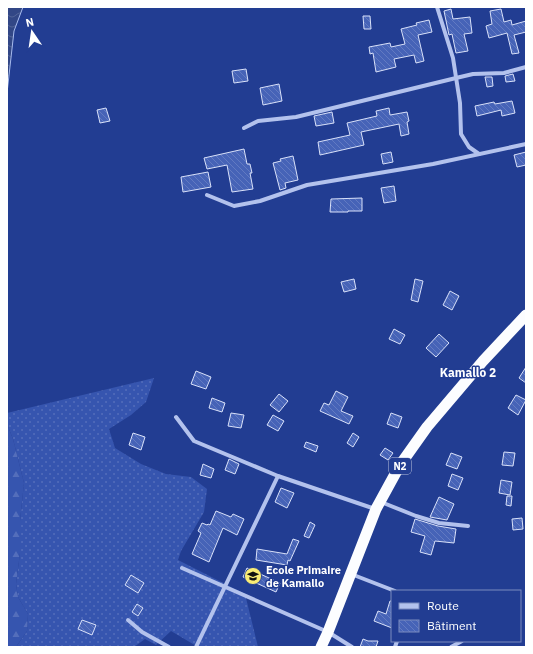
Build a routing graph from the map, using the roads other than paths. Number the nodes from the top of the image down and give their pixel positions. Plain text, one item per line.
1 (439, 8) edge
2 (526, 67) edge
3 (456, 78) junction
4 (244, 128) dead end
5 (526, 144) edge
6 (479, 154) junction
7 (207, 195) dead end
8 (526, 314) edge
9 (176, 417) dead end
10 (278, 476) junction
11 (378, 505) junction
12 (468, 526) dead end
13 (182, 568) dead end
14 (351, 574) junction
15 (224, 587) junction
16 (392, 590) edge
17 (128, 620) dead end
18 (328, 632) junction
19 (460, 642) edge
20 (169, 647) edge
21 (196, 647) edge
22 (321, 647) edge
23 (352, 647) edge
24 (451, 647) edge

1 - 3 street
2 - 3 street
3 - 4 street
3 - 6 street
5 - 6 street
6 - 7 street
8 - 11 highway, N2
9 - 10 street
10 - 11 street
10 - 15 street
11 - 12 street
11 - 14 highway, N2
13 - 15 street
14 - 16 street
14 - 18 highway, N2
15 - 18 street
15 - 21 street
17 - 20 street
18 - 22 highway, N2
18 - 23 street
19 - 24 street

